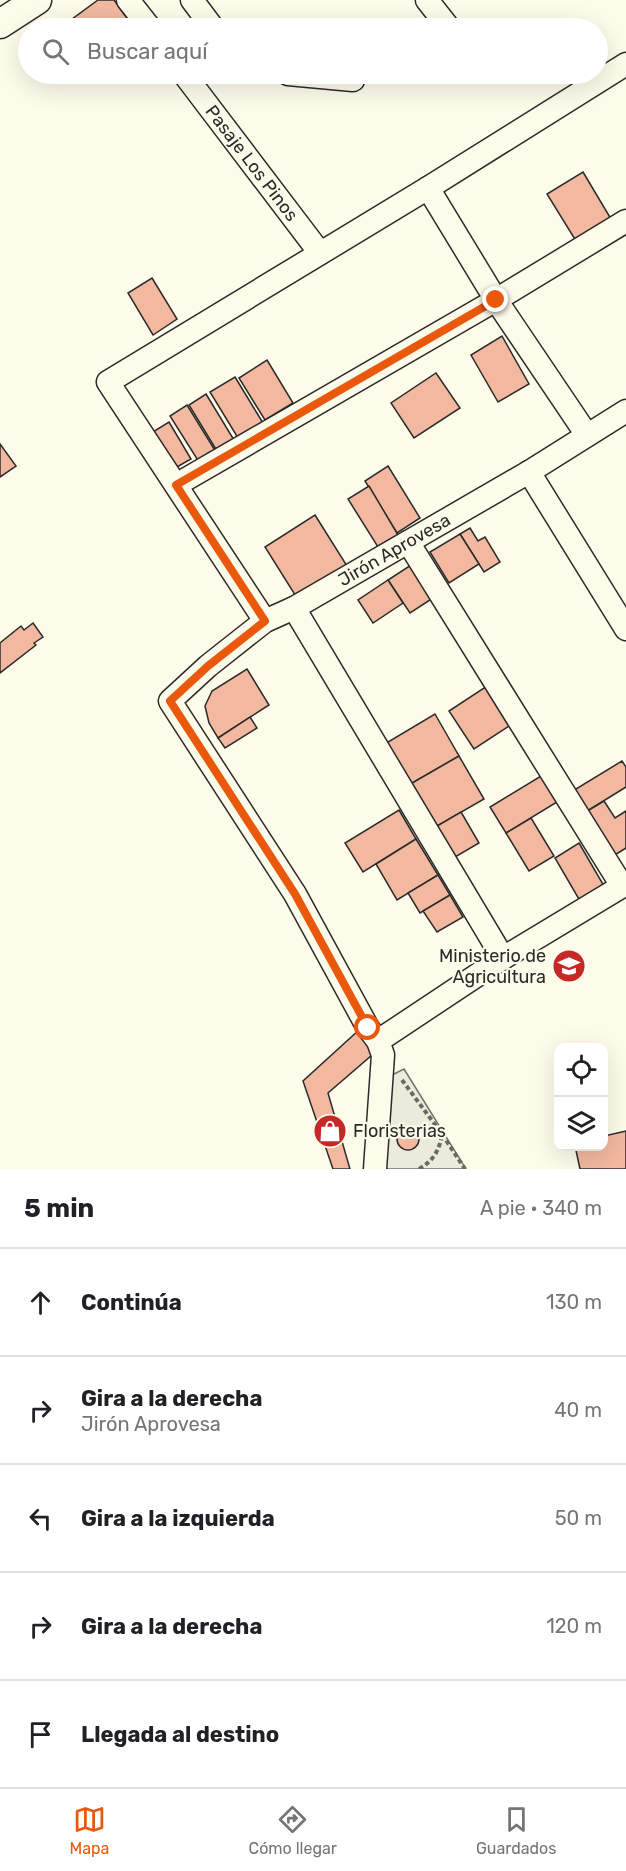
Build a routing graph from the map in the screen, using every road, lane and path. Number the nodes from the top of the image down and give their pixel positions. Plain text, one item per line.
1 (37, 0) edge
2 (128, 0) edge
3 (192, 0) edge
4 (427, 0) edge
5 (142, 18) edge
6 (206, 18) edge
7 (441, 18) edge
8 (0, 24) edge
9 (626, 64) edge
10 (608, 75) edge
11 (192, 84) edge
12 (594, 84) edge
13 (428, 188) junction
14 (626, 221) edge
15 (320, 253) junction
16 (496, 300) junction
17 (626, 411) edge
18 (587, 435) junction
19 (529, 472) junction
20 (176, 485) junction
21 (408, 542) junction
22 (294, 609) junction
23 (265, 621) junction
24 (626, 628) edge
25 (624, 885) edge
26 (503, 958) junction
27 (380, 1048) junction
28 (442, 1134) junction
29 (375, 1169) edge
30 (419, 1169) edge
31 (465, 1169) edge

1 - 8 main road
2 - 5 street
3 - 6 street
4 - 7 street
9 - 10 street
11 - 15 street, Pasaje Los Pinos
12 - 13 street
13 - 15 street
13 - 16 street
14 - 16 street
15 - 20 street
16 - 18 street
16 - 20 street
17 - 18 street, Jirón Aprovesa
18 - 19 street, Jirón Aprovesa
19 - 21 street, Jirón Aprovesa
19 - 24 street
20 - 23 street
21 - 22 street, Jirón Aprovesa
21 - 25 street
22 - 23 street, Jirón Aprovesa
22 - 26 street
23 - 27 street, Jirón Aprovesa
25 - 26 street
26 - 27 street
27 - 28 path
27 - 29 street
28 - 30 path
28 - 31 path

